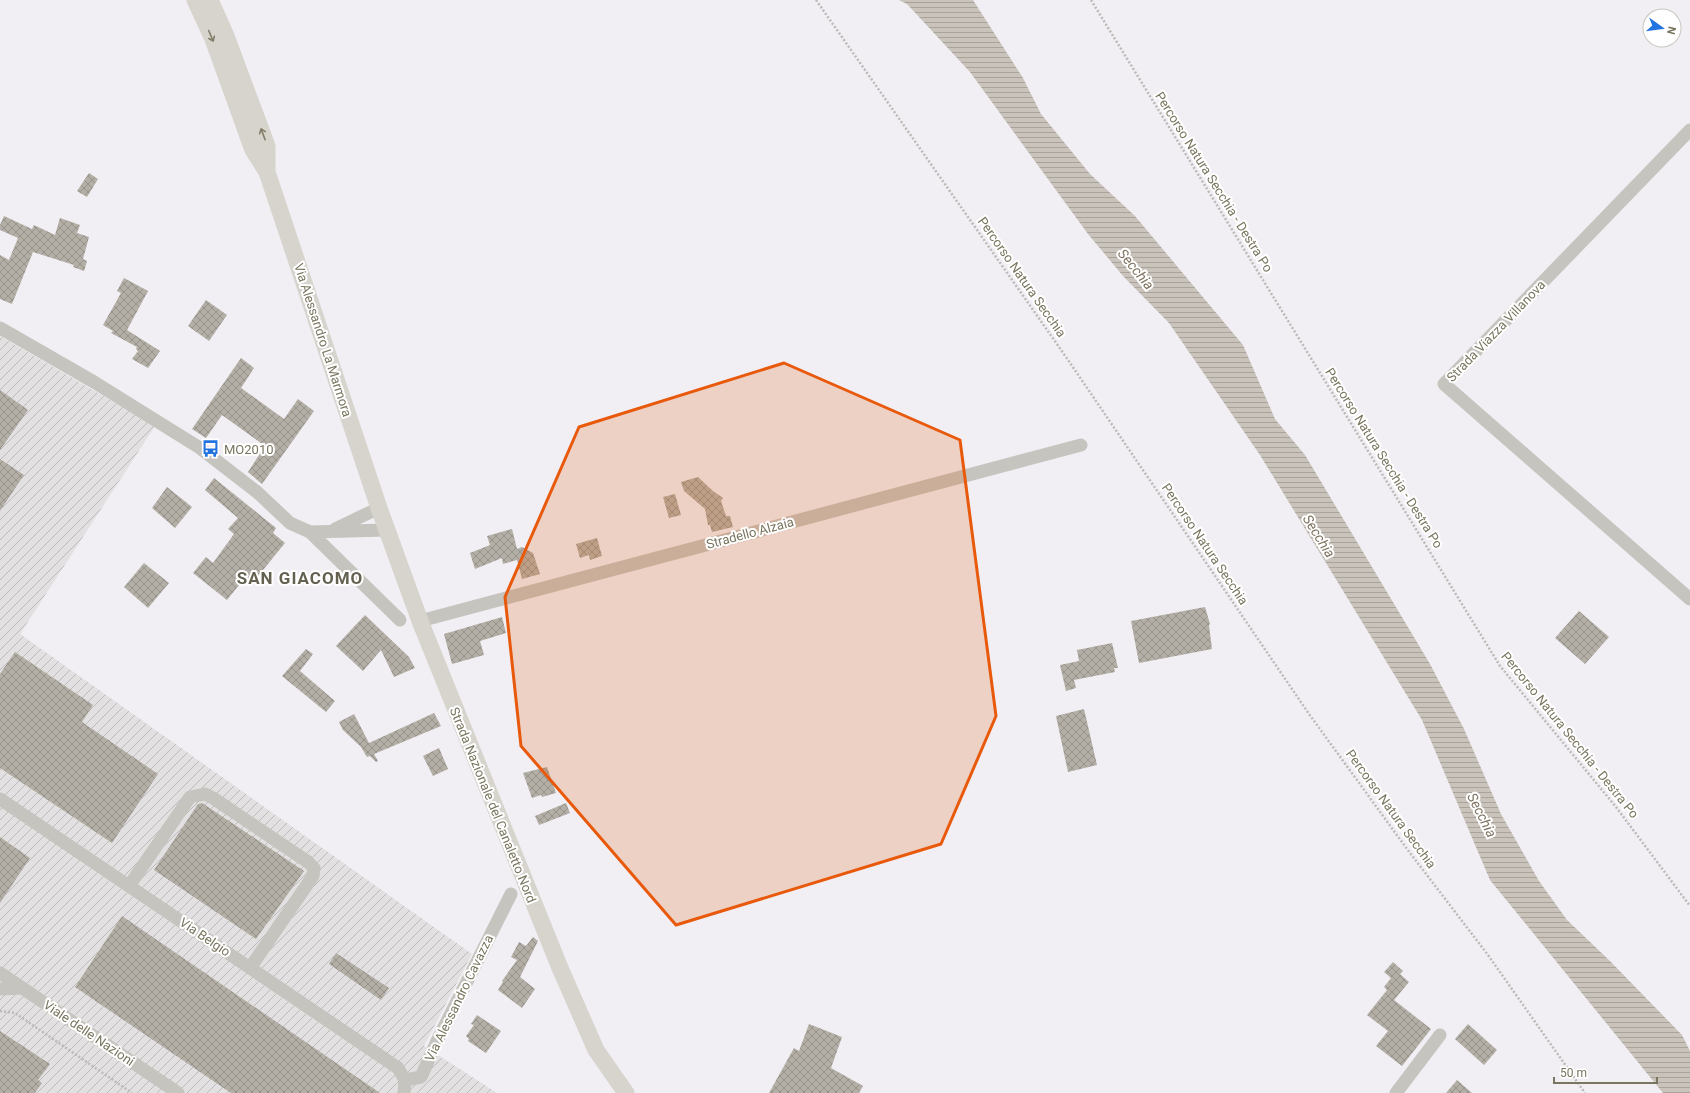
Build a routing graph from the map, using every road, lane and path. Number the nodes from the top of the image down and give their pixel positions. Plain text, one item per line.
1 (195, 0) edge
2 (210, 0) edge
3 (816, 0) edge
4 (1091, 0) edge
5 (1690, 130) edge
6 (267, 172) junction
7 (0, 328) edge
8 (1081, 445) dead end
9 (379, 508) junction
10 (387, 530) junction
11 (310, 532) junction
12 (329, 532) junction
13 (1690, 599) edge
14 (400, 620) dead end
15 (420, 621) junction
16 (0, 799) edge
17 (129, 886) junction
18 (511, 894) dead end
19 (1690, 906) edge
20 (250, 968) junction
21 (0, 972) edge
22 (22, 988) junction
23 (0, 989) edge
24 (0, 1011) edge
25 (1440, 1035) dead end
26 (404, 1086) edge
27 (132, 1093) edge
28 (178, 1093) edge
29 (626, 1093) edge
30 (1396, 1093) edge
31 (1586, 1093) edge

1 -> 6 main road, Via Alessandro La Marmora
6 -> 2 main road, Via Alessandro La Marmora
3 - 31 path, Percorso Natura Secchia
4 - 19 path, Percorso Natura Secchia - Destra Po
5 - 13 street, Strada Viazza Villanova
6 - 9 main road, Via Alessandro La Marmora
7 - 11 street
8 - 15 street, Stradello Alzaia
9 - 10 main road, Strada Nazionale del Canaletto Nord
9 - 12 street
10 - 12 street
10 - 15 main road, Strada Nazionale del Canaletto Nord
11 - 12 street
11 - 14 street
15 - 29 main road, Strada Nazionale del Canaletto Nord
16 - 17 street, Via Belgio
17 - 20 street, Via Belgio
17 - 20 street
18 - 26 street, Via Alessandro Cavazza
20 - 26 street, Via Belgio
21 - 22 street, Viale delle Nazioni
22 - 23 street
22 - 28 street, Viale delle Nazioni
24 - 27 path
25 - 30 street

